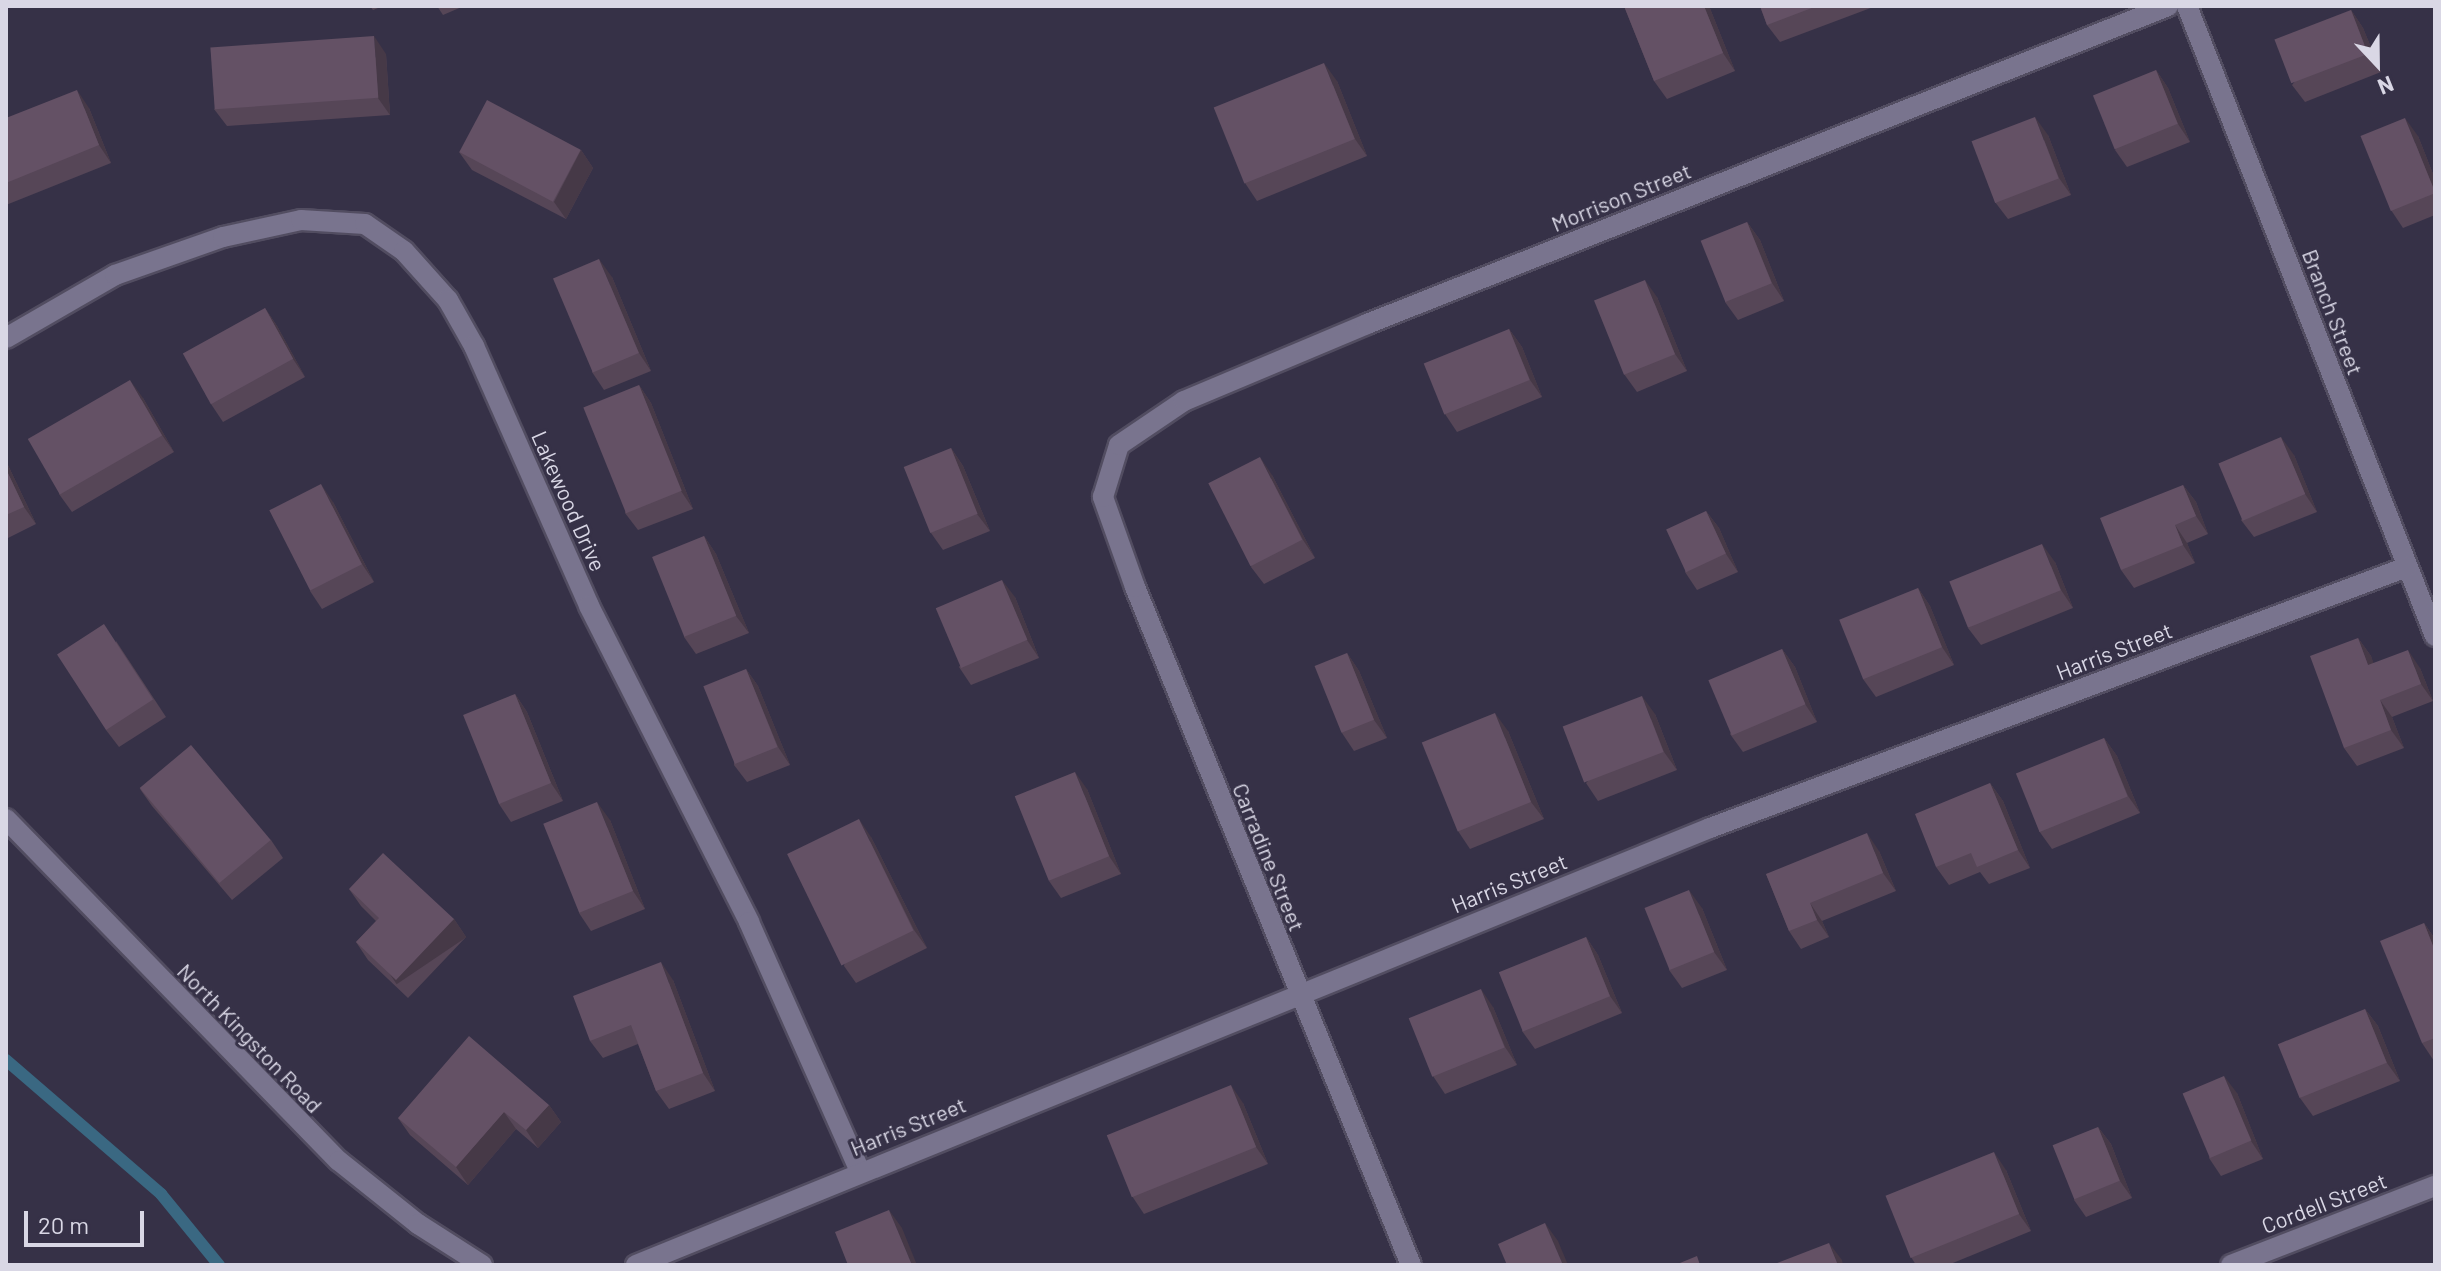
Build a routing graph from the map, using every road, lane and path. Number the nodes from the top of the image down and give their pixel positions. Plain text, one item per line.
1 (2168, 6) edge
2 (2187, 6) edge
3 (6, 338) edge
4 (1111, 462) joint
5 (2407, 567) junction
6 (2435, 636) edge
7 (6, 819) edge
8 (1299, 994) junction
9 (860, 1171) junction
10 (2435, 1186) edge
11 (482, 1265) edge
12 (636, 1265) edge
13 (1411, 1265) edge
14 (2231, 1265) edge

1 - 4 street, Morrison Street
2 - 5 street, Branch Street
3 - 9 street, Lakewood Drive
4 - 8 street, Carradine Street
5 - 6 street, Branch Street
5 - 8 street, Harris Street
7 - 11 street, North Kingston Road
8 - 9 street, Harris Street
8 - 13 street, Carradine Street
9 - 12 street, Harris Street
10 - 14 street, Cordell Street

